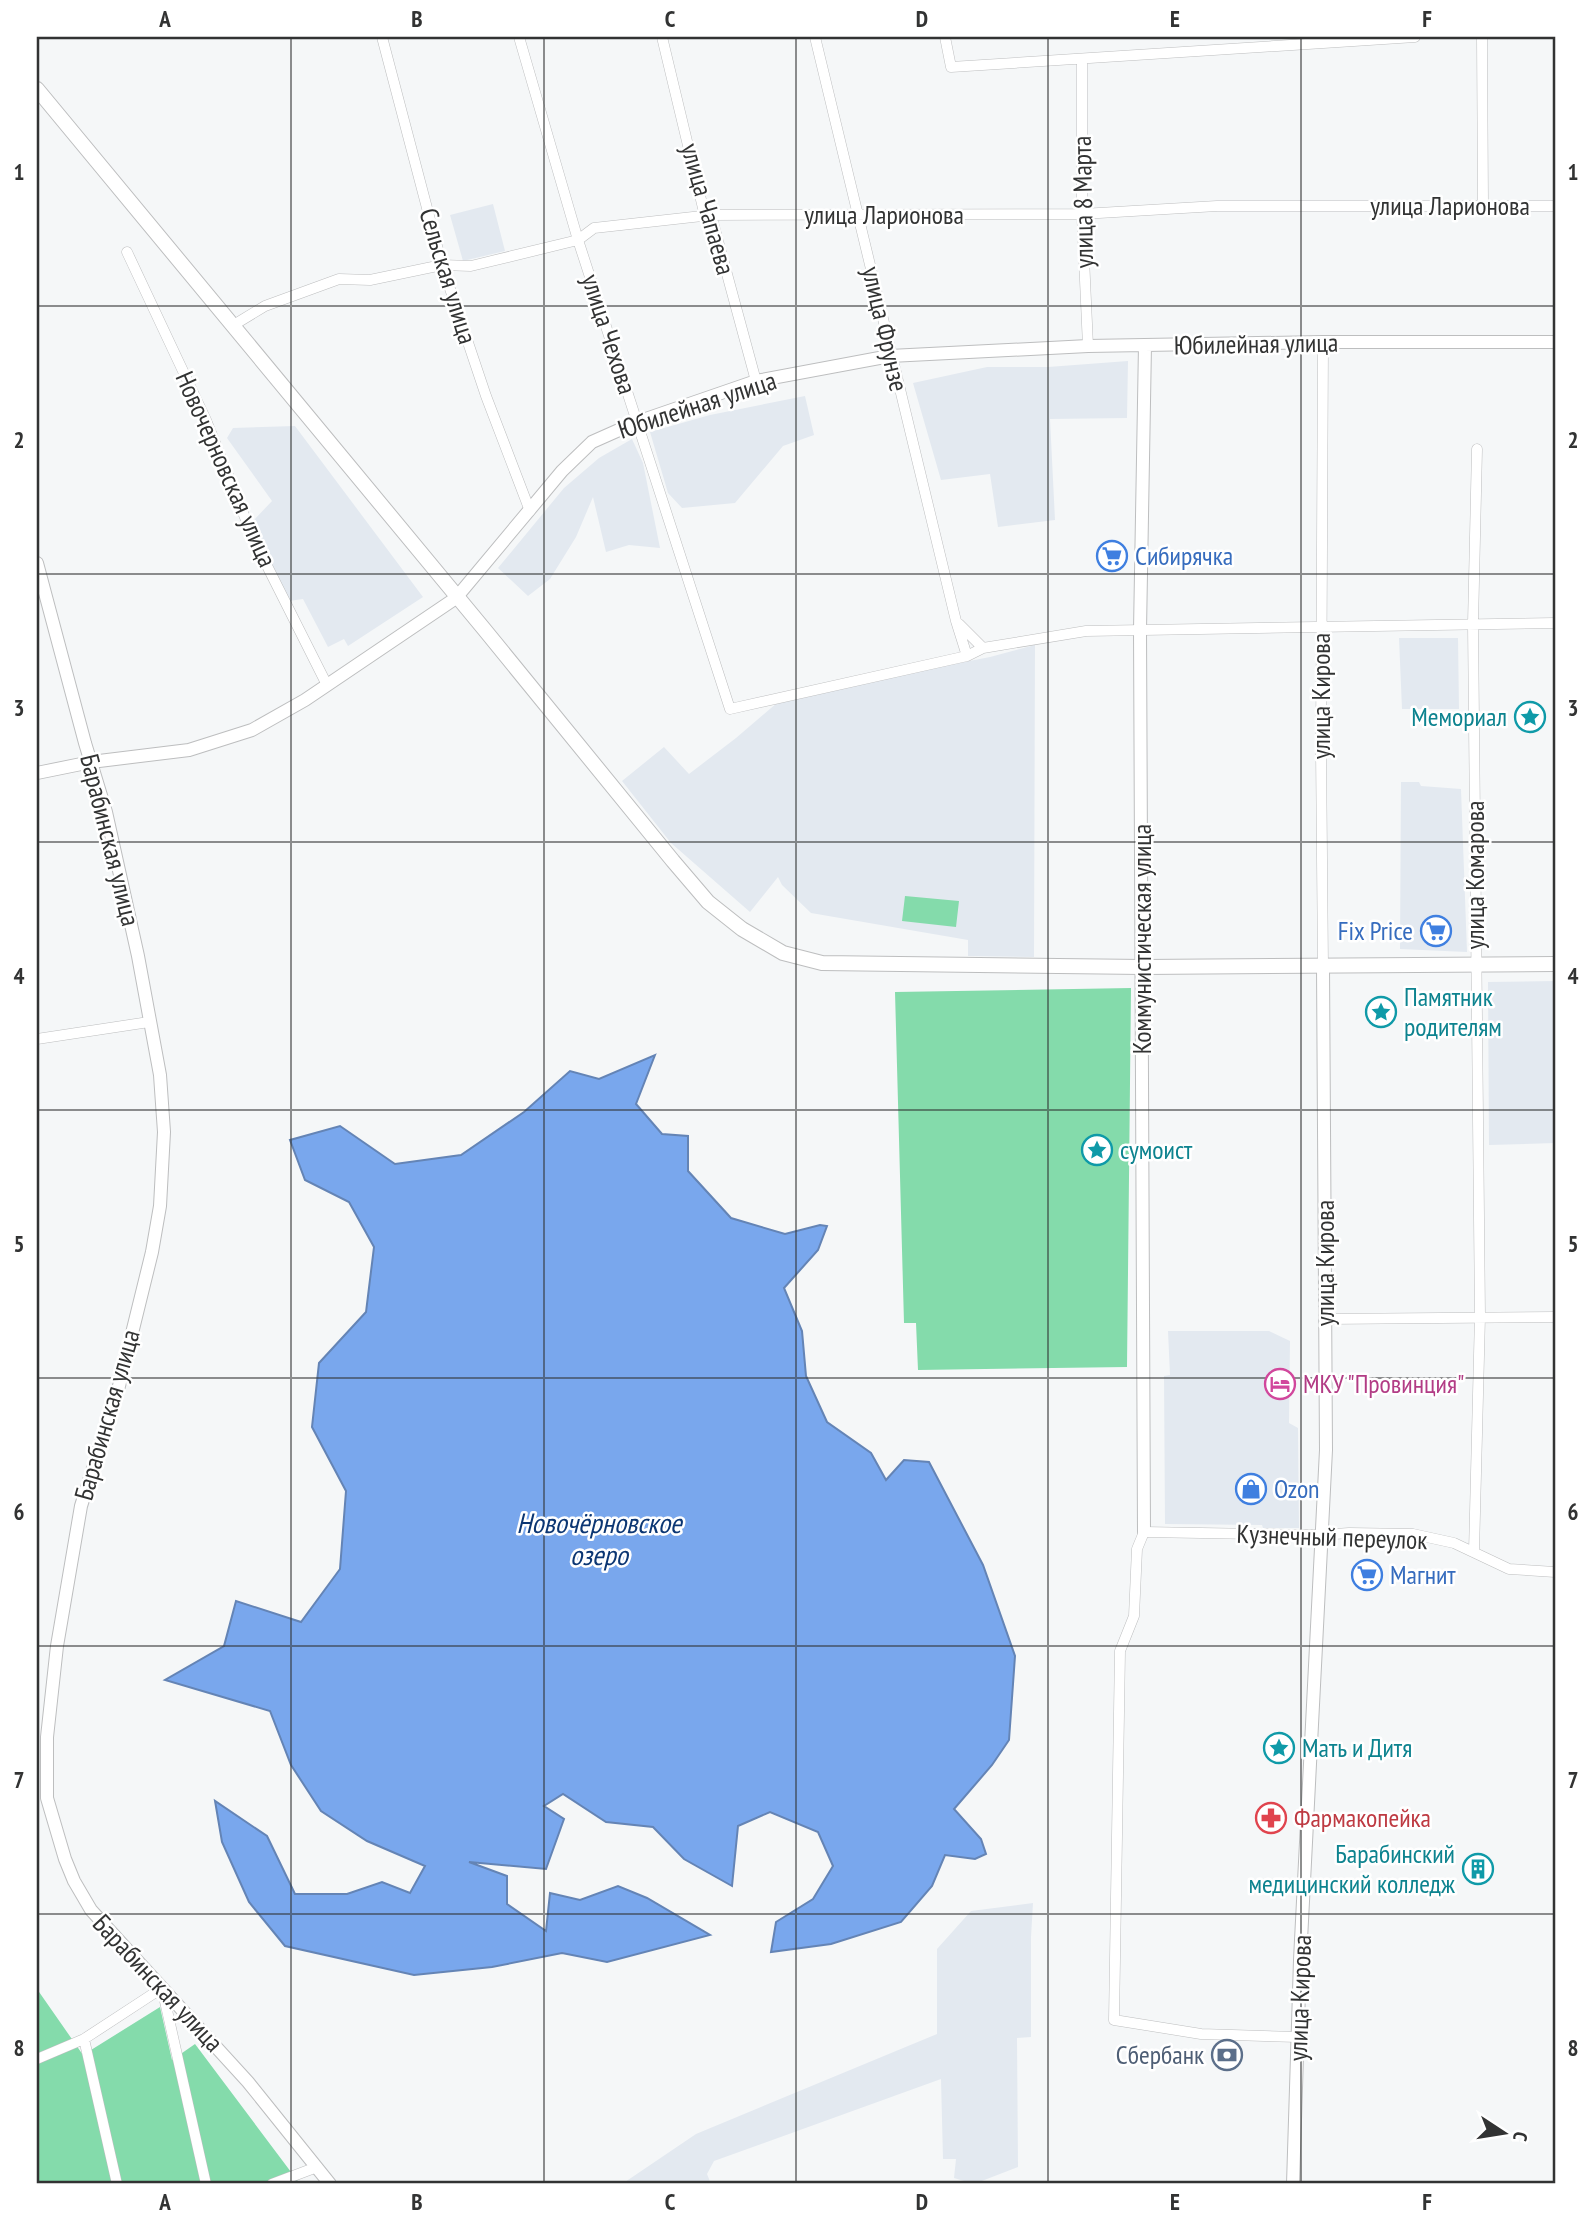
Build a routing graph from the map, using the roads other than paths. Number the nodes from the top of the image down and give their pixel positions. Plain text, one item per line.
1 (382, 37) edge
2 (519, 37) edge
3 (662, 37) edge
4 (816, 37) edge
5 (944, 37) edge
6 (1415, 37) edge
7 (1482, 37) edge
8 (1082, 59) junction
9 (37, 89) edge
10 (1483, 205) junction
11 (1555, 206) edge
12 (1082, 214) junction
13 (711, 215) junction
14 (859, 215) junction
15 (578, 240) junction
16 (127, 252) dead end
17 (442, 265) junction
18 (232, 326) junction
19 (1323, 342) junction
20 (1555, 342) edge
21 (1145, 345) junction
22 (1088, 346) junction
23 (890, 356) junction
24 (756, 381) junction
25 (638, 422) junction
26 (1477, 449) dead end
27 (530, 511) junction
28 (37, 563) edge
29 (456, 598) junction
30 (956, 621) junction
31 (1555, 622) edge
32 (1473, 624) junction
33 (1321, 627) junction
34 (1140, 630) junction
35 (984, 648) junction
36 (967, 656) junction
37 (327, 685) junction
38 (91, 762) junction
39 (37, 773) edge
40 (1555, 964) edge
41 (1476, 966) junction
42 (1143, 967) junction
43 (1323, 967) junction
44 (149, 1022) junction
45 (37, 1039) edge
46 (1480, 1316) junction
47 (1555, 1317) edge
48 (1326, 1318) junction
49 (1144, 1532) junction
50 (1321, 1535) junction
51 (1474, 1552) junction
52 (1555, 1572) edge
53 (162, 1988) junction
54 (1298, 2037) junction
55 (84, 2039) junction
56 (37, 2059) edge
57 (317, 2167) junction
58 (117, 2184) edge
59 (206, 2184) edge
60 (272, 2184) edge
61 (330, 2184) edge
62 (1293, 2184) edge

1 - 17 street, Сельская улица
2 - 15 street, улица Чехова
3 - 13 street, улица Чапаева
4 - 14 street, улица Фрунзе
5 - 8 street
6 - 8 street
7 - 10 street
8 - 12 street, улица 8 Марта
9 - 18 main road
10 - 11 street, улица Ларионова
10 - 12 street, улица Ларионова
12 - 14 street, улица Ларионова
12 - 22 street, улица 8 Марта
13 - 14 street, улица Ларионова
13 - 15 street, улица Ларионова
13 - 24 street, улица Чапаева
14 - 23 street, улица Фрунзе
15 - 17 street, улица Ларионова
15 - 25 street, улица Чехова
16 - 37 street, Новочерновская улица
17 - 18 street, улица Ларионова
17 - 27 street, Сельская улица
18 - 29 main road
19 - 20 street, Юбилейная улица
19 - 21 street, Юбилейная улица
19 - 33 street, улица Кирова
21 - 22 street, Юбилейная улица
21 - 34 street, Коммунистическая улица
22 - 23 street, Юбилейная улица
23 - 24 street, Юбилейная улица
23 - 30 street, улица Фрунзе
24 - 25 street, Юбилейная улица
25 - 27 street, Юбилейная улица
25 - 36 street, улица Чехова
26 - 32 street, улица Комарова
27 - 29 street, Юбилейная улица
28 - 38 street, Барабинская улица
29 - 37 street, Юбилейная улица
29 - 42 main road
30 - 35 street
30 - 36 street, улица Фрунзе
31 - 32 street
32 - 33 street
32 - 41 street, улица Комарова
33 - 34 street
33 - 43 street, улица Кирова
34 - 35 street
34 - 42 street, Коммунистическая улица
35 - 36 street
37 - 38 street, Юбилейная улица
38 - 39 street, Юбилейная улица
38 - 44 street, Барабинская улица
40 - 41 main road
41 - 43 main road
41 - 46 street, улица Комарова
42 - 43 main road
42 - 49 street, Коммунистическая улица
43 - 48 street, улица Кирова
44 - 45 street
44 - 53 street, Барабинская улица
46 - 47 street
46 - 48 street
46 - 51 street, улица Комарова
48 - 50 street, улица Кирова
49 - 50 street, Кузнечный переулок
49 - 54 street
50 - 51 street, Кузнечный переулок
50 - 54 street, улица Кирова
51 - 52 street, Кузнечный переулок
53 - 55 street
53 - 57 street, Барабинская улица
53 - 59 street
54 - 62 street, улица Кирова
55 - 56 street
55 - 58 street
57 - 60 street
57 - 61 street, Барабинская улица

